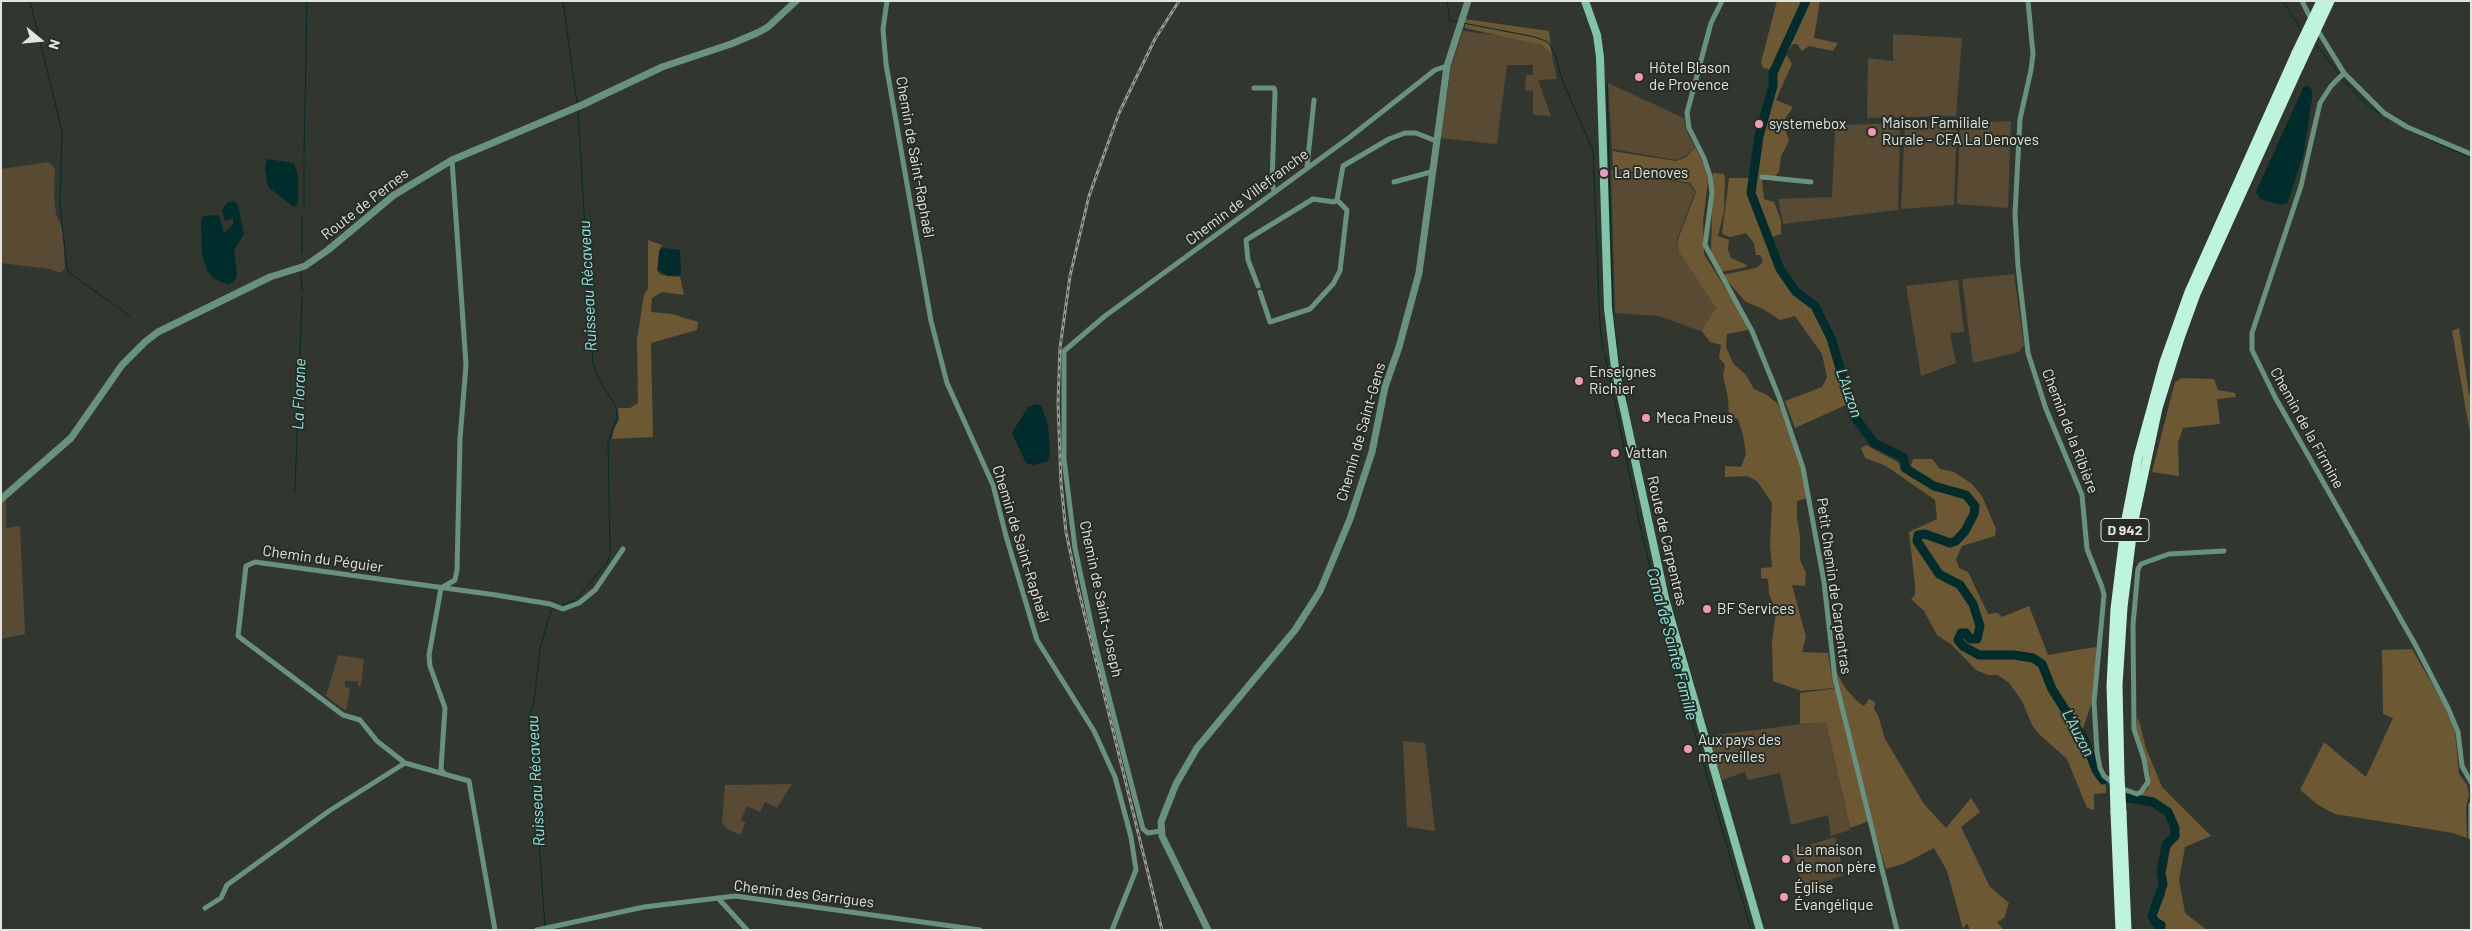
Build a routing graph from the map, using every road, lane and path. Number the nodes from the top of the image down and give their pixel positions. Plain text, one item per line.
1 (796, 1) edge
2 (887, 1) edge
3 (1468, 1) edge
4 (1585, 1) edge
5 (1722, 1) edge
6 (2028, 1) edge
7 (2302, 1) edge
8 (2321, 1) edge
9 (2330, 1) edge
10 (1447, 66) junction
11 (2344, 73) junction
12 (1254, 88) dead end
13 (1314, 100) dead end
14 (1436, 141) junction
15 (2471, 154) edge
16 (452, 160) junction
17 (1307, 167) junction
18 (1431, 172) junction
19 (1762, 177) dead end
20 (1394, 182) dead end
21 (1811, 182) dead end
22 (1274, 191) junction
23 (1338, 200) junction
24 (1064, 351) joint
25 (1, 499) edge
26 (623, 549) dead end
27 (2224, 551) dead end
28 (441, 588) junction
29 (406, 763) junction
30 (444, 774) junction
31 (2117, 777) junction
32 (2471, 782) edge
33 (2471, 805) edge
34 (2119, 813) junction
35 (1160, 831) junction
36 (2471, 837) edge
37 (718, 898) junction
38 (205, 908) dead end
39 (542, 929) edge
40 (495, 930) edge
41 (747, 930) edge
42 (980, 930) edge
43 (1112, 930) edge
44 (1208, 930) edge
45 (1760, 930) edge
46 (1897, 930) edge
47 (2120, 930) edge
48 (2127, 930) edge

1 - 16 street, Route de Pernes
2 - 43 street, Chemin de Saint-Raphaël
3 - 10 street, Chemin de Saint-Gens
4 - 45 main road, Route de Carpentras
5 - 46 street, Petit Chemin de Carpentras
6 - 27 street, Chemin de la Ribière
7 - 11 street
8 - 31 highway, D 942, bridge
9 - 31 highway, D 942, bridge
10 - 14 street, Chemin de Saint-Gens
10 - 17 street, Chemin de Villefranche
11 - 15 street
11 - 32 street, Chemin de la Firmine
12 - 22 street
13 - 17 street
14 - 18 street, Chemin de Saint-Gens
14 - 23 street
16 - 25 street, Route de Pernes
16 - 28 street
17 - 22 street, Chemin de Villefranche
18 - 20 street
18 - 35 street, Chemin de Saint-Gens
19 - 21 street
22 - 24 street, Chemin de Villefranche
23 - 23 street
24 - 35 street, Chemin de Saint-Joseph
26 - 28 street, Chemin du Péguier
28 - 29 street, Chemin du Péguier
28 - 30 street
29 - 30 street, Chemin du Péguier
29 - 38 street
30 - 40 street, Chemin du Péguier
31 - 34 highway, D 942, bridge
33 - 36 street
34 - 47 highway, D 942
34 - 48 highway, D 942
35 - 44 street
37 - 39 street, Chemin des Garrigues
37 - 41 street
37 - 42 street, Chemin des Garrigues

